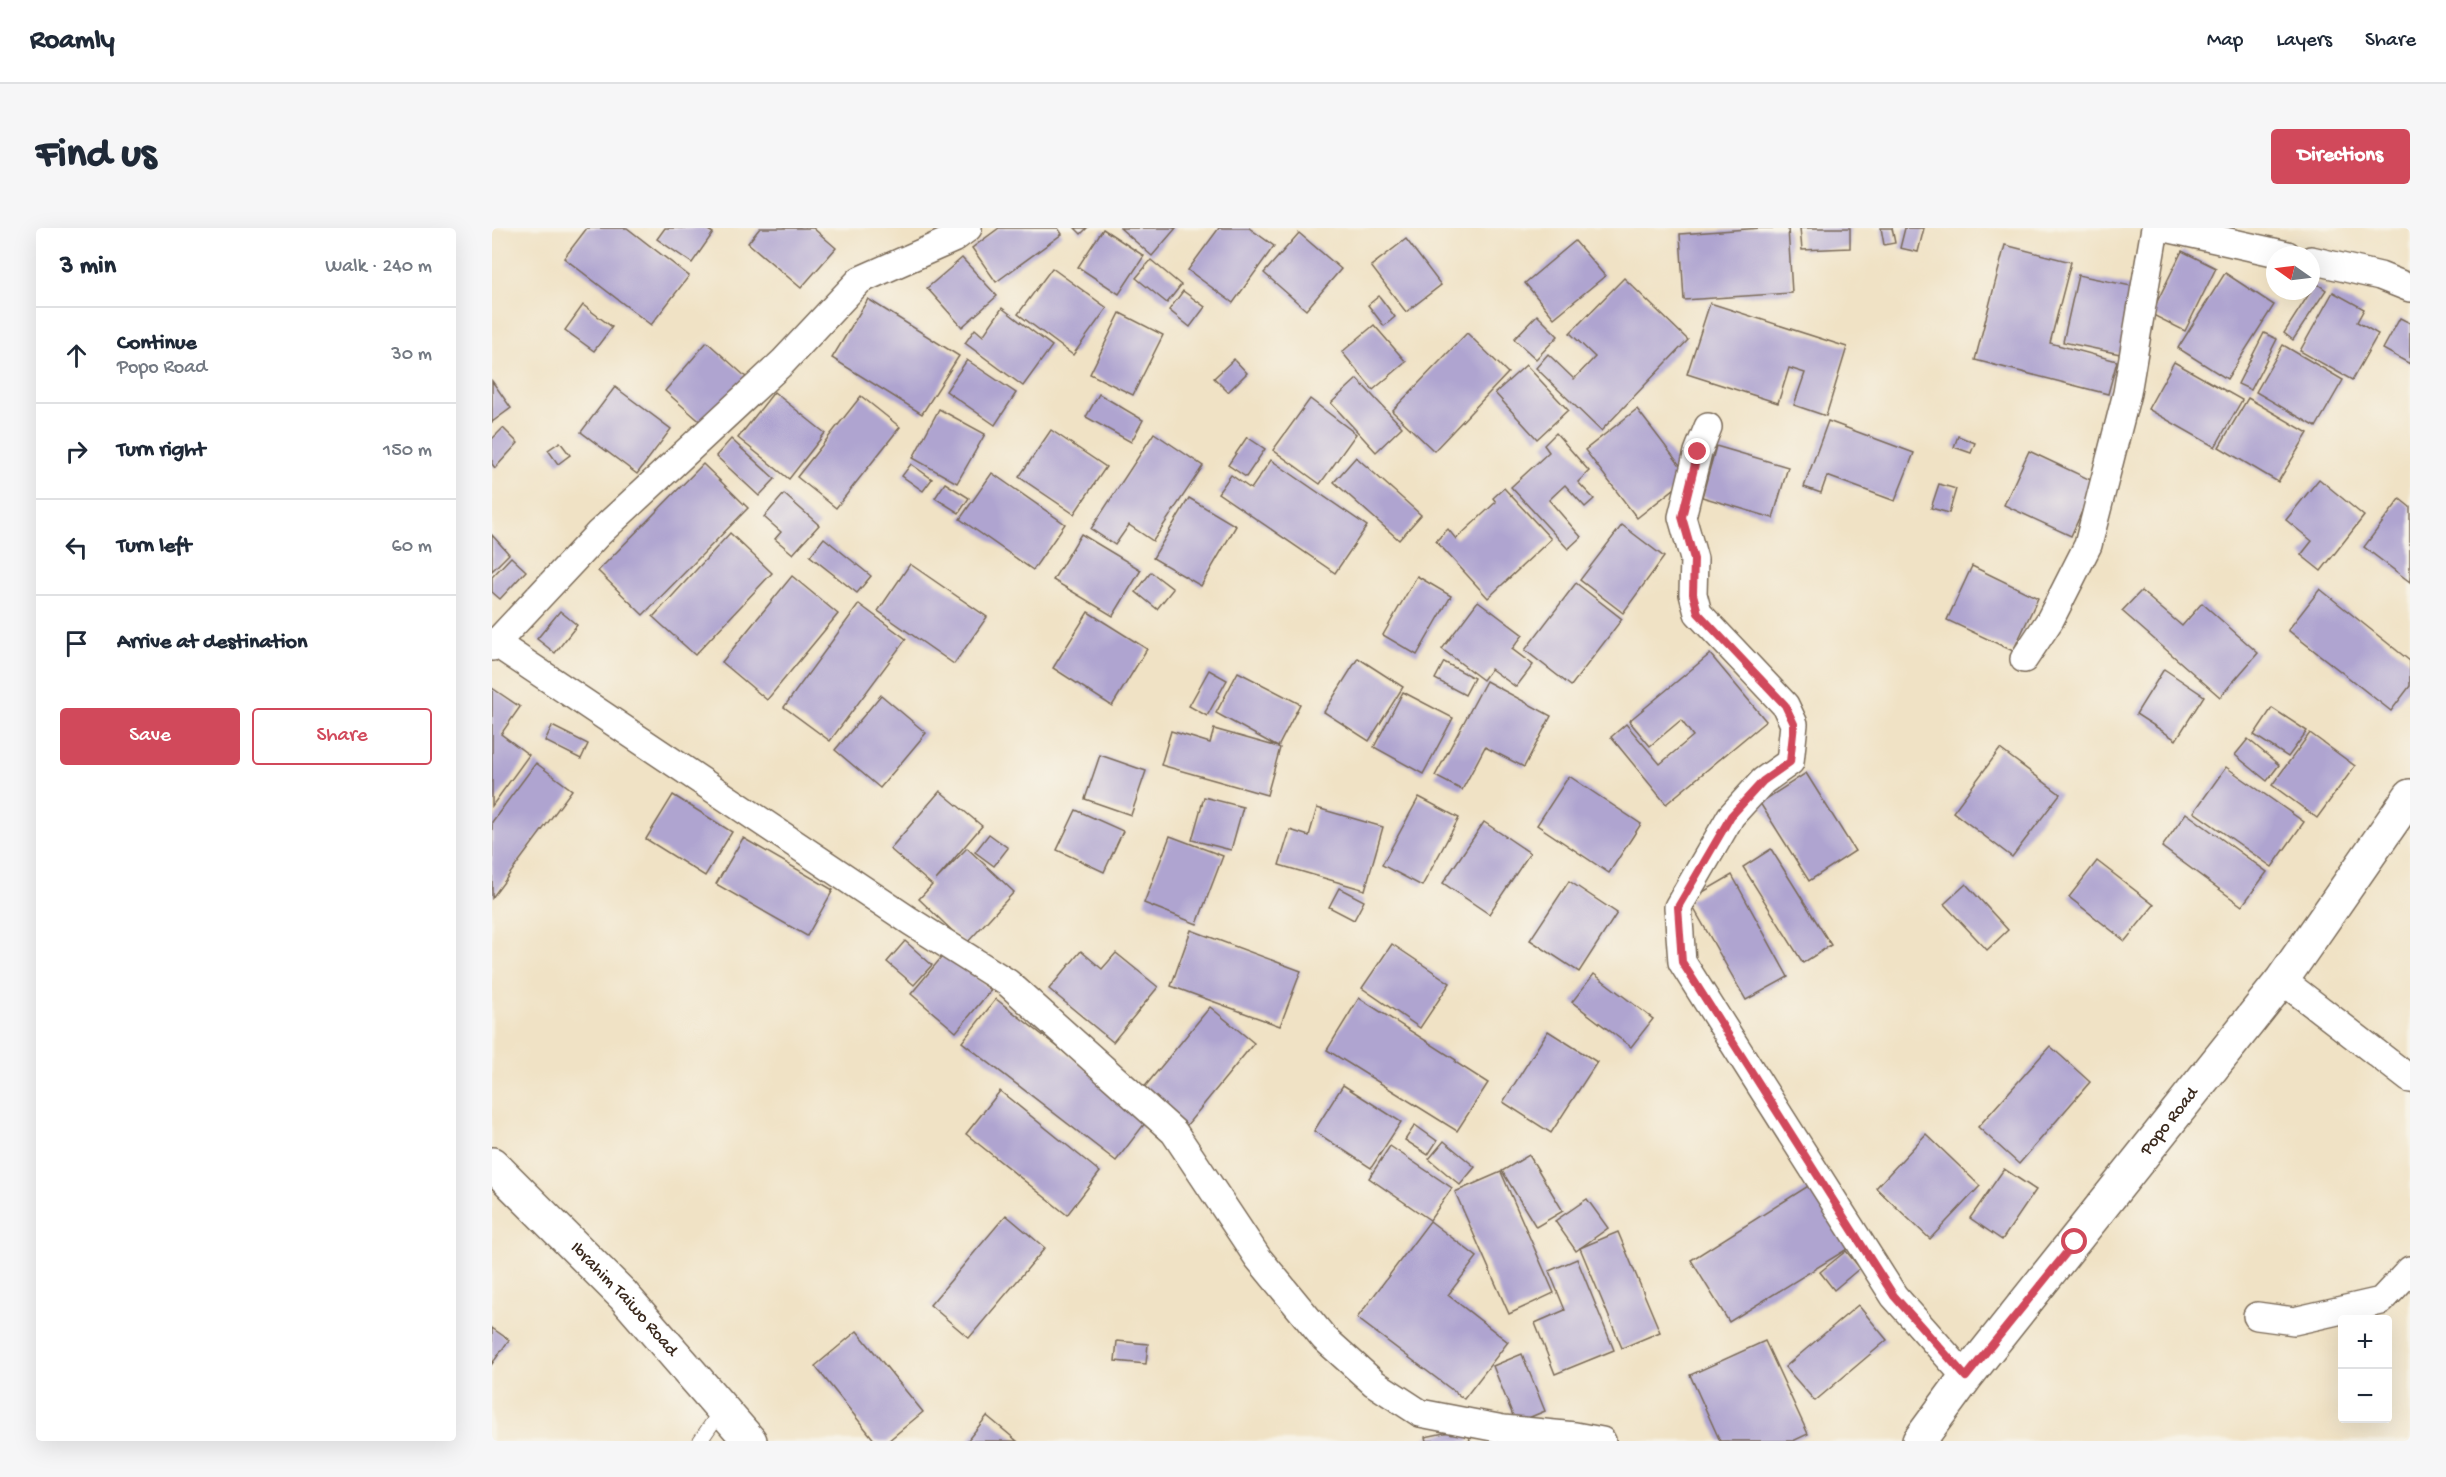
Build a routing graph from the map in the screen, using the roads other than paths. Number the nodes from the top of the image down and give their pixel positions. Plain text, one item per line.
1 (968, 228) edge
2 (2155, 228) edge
3 (2166, 228) edge
4 (2266, 250) edge
5 (2320, 262) edge
6 (2410, 288) edge
7 (1708, 427) dead end
8 (494, 645) edge
9 (2024, 659) dead end
10 (2410, 795) edge
11 (2282, 980) junction
12 (2410, 1079) edge
13 (492, 1164) edge
14 (2410, 1270) edge
15 (2257, 1316) dead end
16 (1966, 1377) junction
17 (722, 1409) junction
18 (746, 1440) edge
19 (700, 1441) edge
20 (1602, 1441) edge
21 (1919, 1441) edge

1 - 8 street
2 - 9 street
3 - 4 street
5 - 6 street
7 - 16 street
8 - 20 street
10 - 11 main road, Popo Road
11 - 12 street
11 - 16 main road, Popo Road
13 - 17 main road, Ibrahim Taiwo Road
14 - 15 street
16 - 21 main road, Popo Road
17 - 18 main road, Ibrahim Taiwo Road
17 - 19 lane

